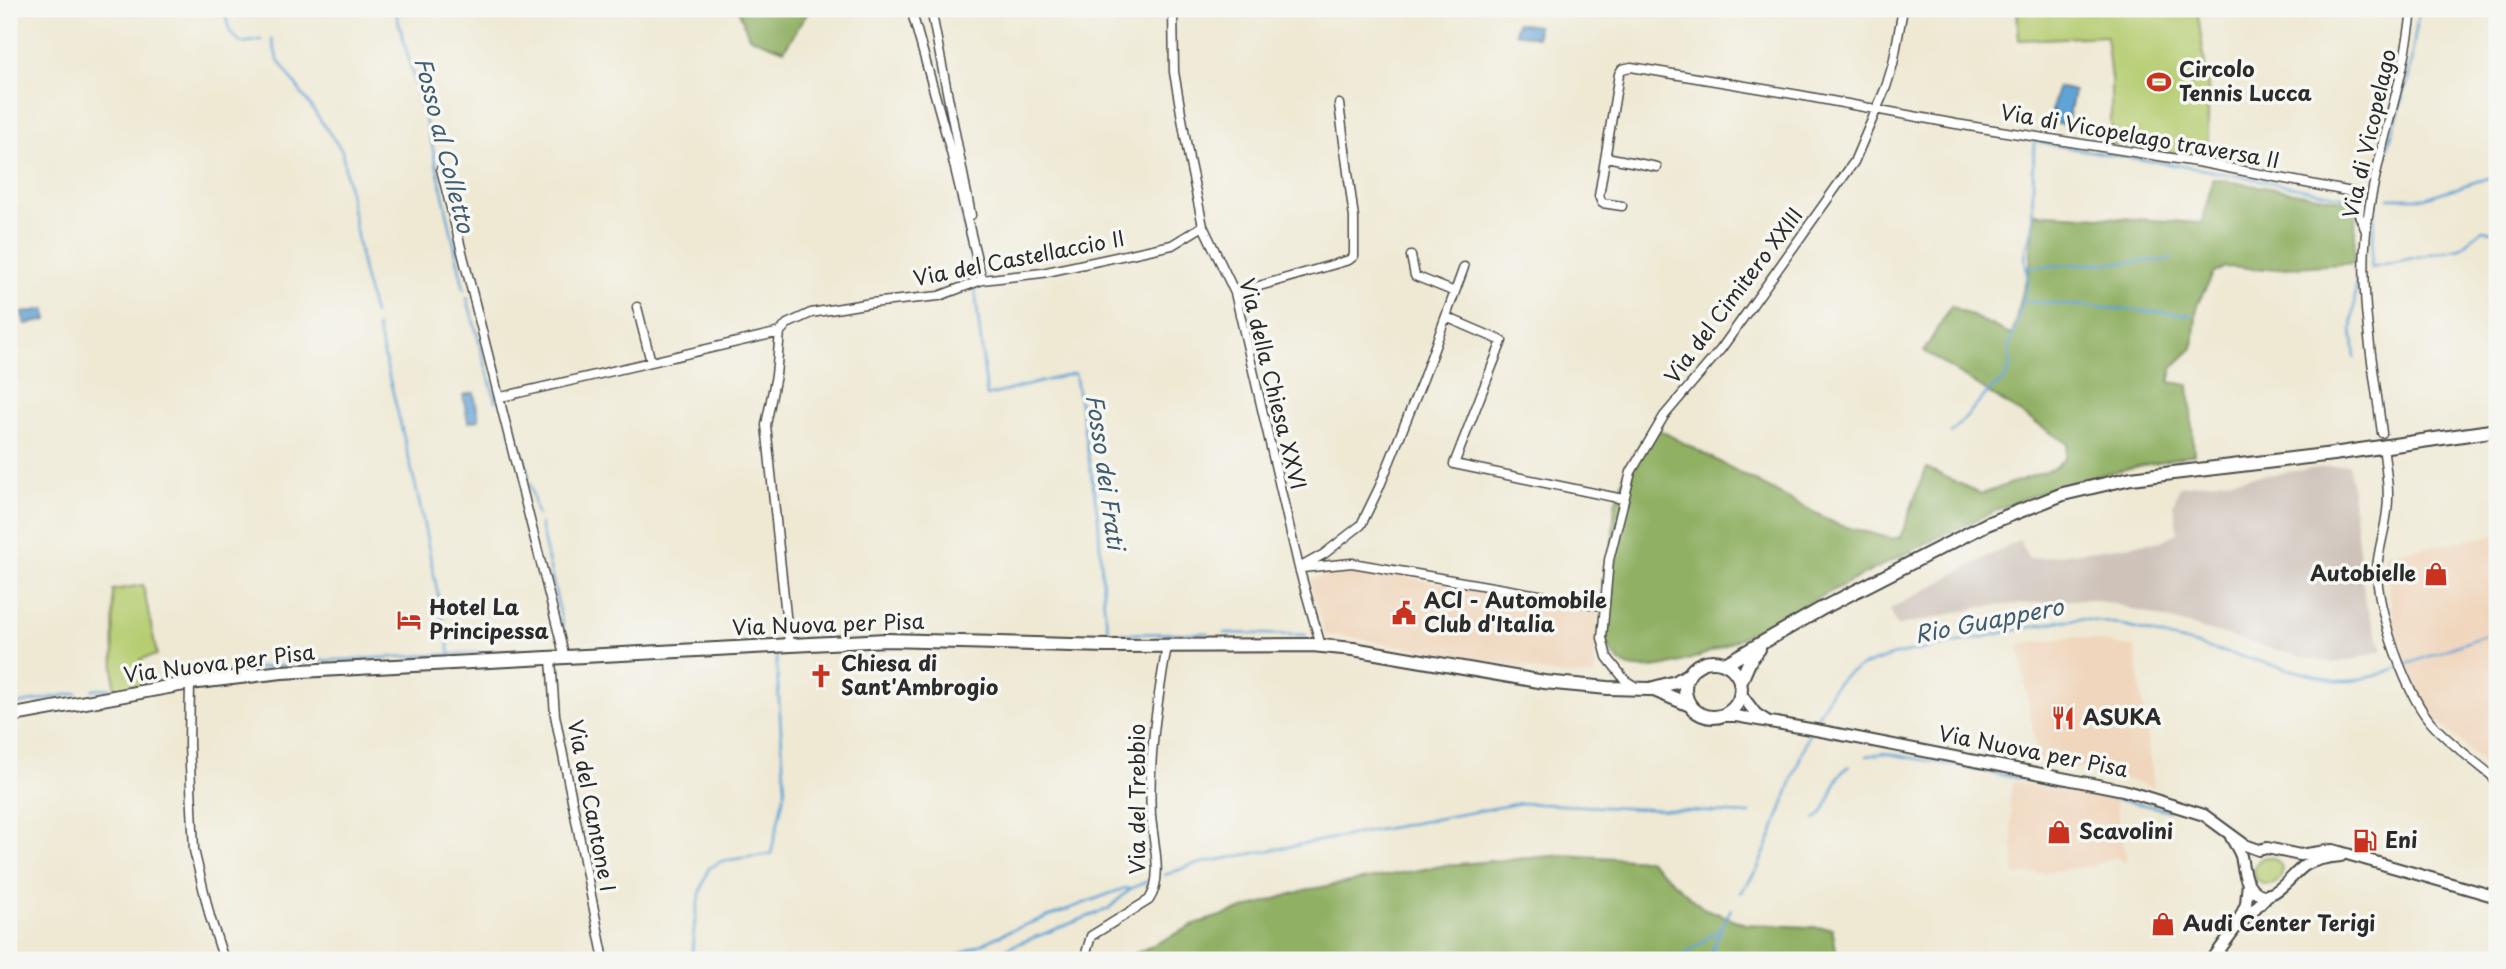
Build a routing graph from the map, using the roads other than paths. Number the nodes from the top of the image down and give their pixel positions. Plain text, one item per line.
1 (911, 9) edge
2 (931, 9) edge
3 (1173, 9) edge
4 (1903, 9) edge
5 (2412, 9) edge
6 (1339, 104) dead end
7 (1877, 110) junction
8 (1606, 158) junction
9 (1657, 167) dead end
10 (441, 169) dead end
11 (1622, 206) dead end
12 (1203, 226) junction
13 (2366, 231) junction
14 (973, 240) junction
15 (1411, 256) dead end
16 (1464, 267) dead end
17 (982, 280) junction
18 (1455, 292) junction
19 (1235, 293) junction
20 (637, 307) dead end
21 (1446, 317) junction
22 (780, 332) junction
23 (652, 362) junction
24 (500, 397) junction
25 (2497, 430) edge
26 (2382, 433) dead end
27 (2384, 453) dead end
28 (1623, 499) junction
29 (1299, 568) junction
30 (1603, 606) junction
31 (1766, 641) junction
32 (789, 644) junction
33 (1167, 646) junction
34 (1321, 646) junction
35 (565, 657) junction
36 (551, 659) junction
37 (1725, 664) junction
38 (1688, 675) junction
39 (190, 683) junction
40 (1740, 688) junction
41 (1644, 689) junction
42 (1690, 705) junction
43 (9, 716) edge
44 (1719, 716) junction
45 (1769, 722) junction
46 (2497, 785) edge
47 (2228, 832) junction
48 (2259, 850) junction
49 (2281, 853) junction
50 (2355, 857) junction
51 (2246, 877) junction
52 (2289, 880) junction
53 (2269, 894) junction
54 (2497, 897) edge
55 (2234, 930) junction
56 (224, 960) edge
57 (604, 960) edge
58 (1084, 960) edge
59 (2213, 960) edge

1 - 14 street
2 - 14 street
3 - 12 street, Via della Chiesa XXVI
4 - 7 street, Via del Cimitero XXIII
5 - 13 street, Via di Vicopelago
6 - 19 street
7 - 8 street
7 - 13 street, Via di Vicopelago traversa II
7 - 28 street, Via del Cimitero XXIII
8 - 9 street
8 - 11 street
10 - 24 street
12 - 17 street, Via del Castellaccio II
12 - 19 street, Via della Chiesa XXVI
13 - 26 street, Via di Vicopelago
14 - 17 street
15 - 18 street
16 - 18 street
17 - 22 street, Via del Castellaccio II
18 - 21 street
19 - 29 street, Via della Chiesa XXVI
20 - 23 street
21 - 28 street
21 - 29 street
22 - 23 street, Via del Castellaccio II
22 - 32 street
23 - 24 street, Via del Castellaccio II
24 - 35 street
25 - 31 main road
27 - 46 street
28 - 30 street, Via del Cimitero XXIII
29 - 30 street
29 - 34 street, Via della Chiesa XXVI
30 - 41 street, Via del Cimitero XXIII
31 - 37 main road
31 - 40 main road
32 - 33 main road, Via Nuova per Pisa
32 - 35 main road, Via Nuova per Pisa
33 - 34 main road, Via Nuova per Pisa
33 - 58 street, Via del Trebbio
34 - 41 main road, Via Nuova per Pisa
35 - 36 main road, Via Nuova per Pisa
36 - 39 main road, Via Nuova per Pisa
36 - 57 street, Via del Cantone I
37 - 38 main road
37 - 40 main road
38 - 41 main road
38 - 42 main road
39 - 43 main road, Via Nuova per Pisa
39 - 56 street
40 - 44 main road
40 - 45 main road
41 - 42 main road
42 - 44 main road
44 - 45 main road
45 - 47 main road, Via Nuova per Pisa
47 - 48 main road, Via Nuova per Pisa
47 - 51 main road
48 - 49 main road
48 - 51 main road
49 - 50 main road
49 - 52 main road
50 - 52 main road
50 - 54 main road
51 - 53 main road
51 - 55 main road
52 - 53 main road
53 - 55 main road
55 - 59 main road

